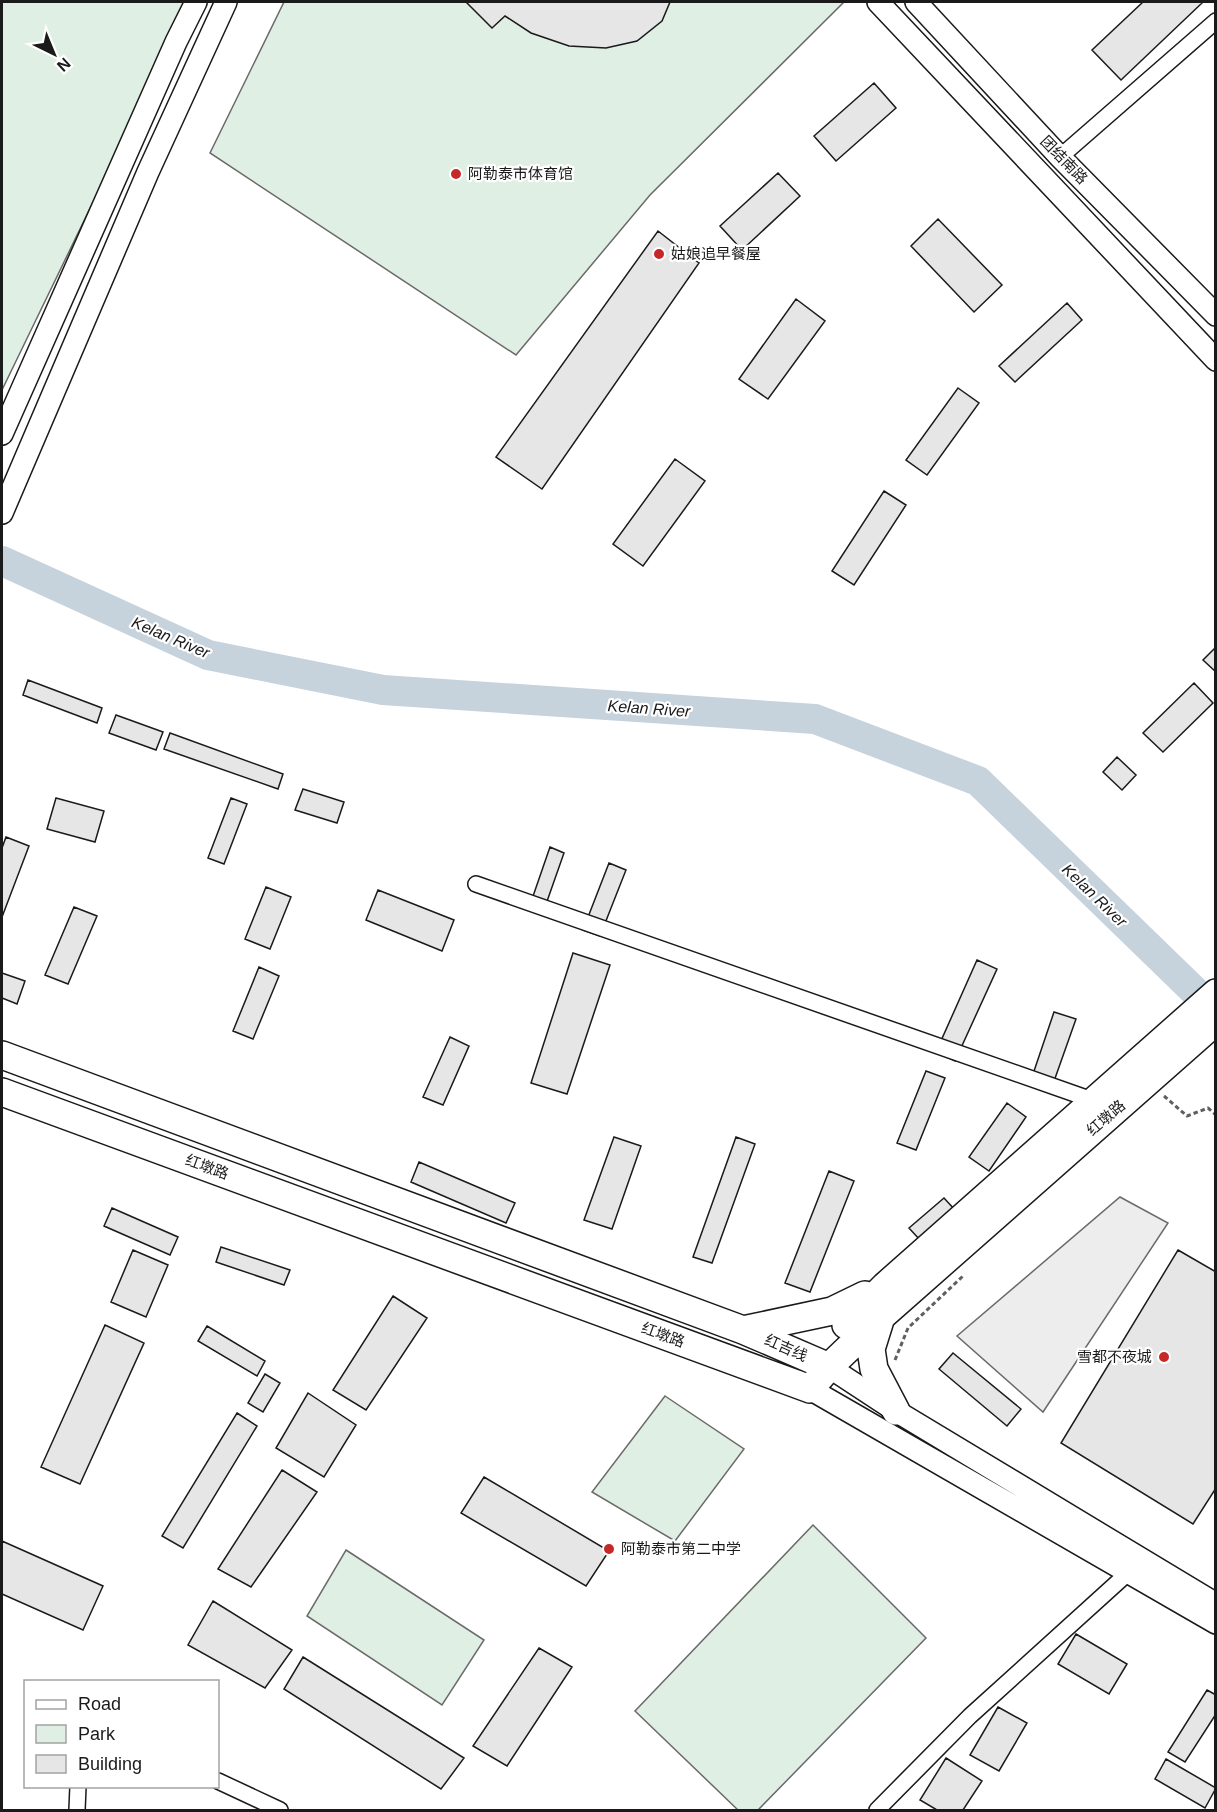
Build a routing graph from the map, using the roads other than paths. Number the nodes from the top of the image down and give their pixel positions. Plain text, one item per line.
1 (196, 2) edge
2 (226, 2) edge
3 (878, 2) edge
4 (916, 2) edge
5 (1215, 21) edge
6 (1060, 157) junction
7 (1215, 315) edge
8 (1215, 360) edge
9 (2, 434) edge
10 (2, 513) edge
11 (476, 884) dead end
12 (1215, 993) edge
13 (1215, 1021) edge
14 (1170, 1048) junction
15 (2, 1055) edge
16 (2, 1092) edge
17 (1095, 1101) junction
18 (885, 1286) junction
19 (882, 1316) junction
20 (743, 1330) junction
21 (820, 1363) junction
22 (799, 1385) junction
23 (896, 1411) junction
24 (1129, 1572) junction
25 (1215, 1604) edge
26 (1215, 1623) edge
27 (219, 1781) edge
28 (78, 1788) edge
29 (77, 1810) edge
30 (280, 1810) edge
31 (877, 1810) edge

1 - 9 main road
2 - 10 main road
3 - 8 main road
4 - 6 main road, 团结南路
5 - 6 street
6 - 7 main road, 团结南路
11 - 17 street
12 - 14 highway, 红墩路
13 - 14 highway, 红墩路
14 - 17 highway, 红墩路
14 - 19 highway, 红墩路
15 - 20 highway
16 - 22 highway, 红墩路
17 - 18 highway, 红墩路
18 - 20 highway
18 - 21 highway
19 - 21 highway, 红墩路
19 - 23 highway
20 - 21 highway, 红吉线
21 - 22 highway
21 - 23 main road
22 - 24 main road
23 - 25 main road
24 - 26 main road
24 - 31 street
27 - 30 street
28 - 29 street

